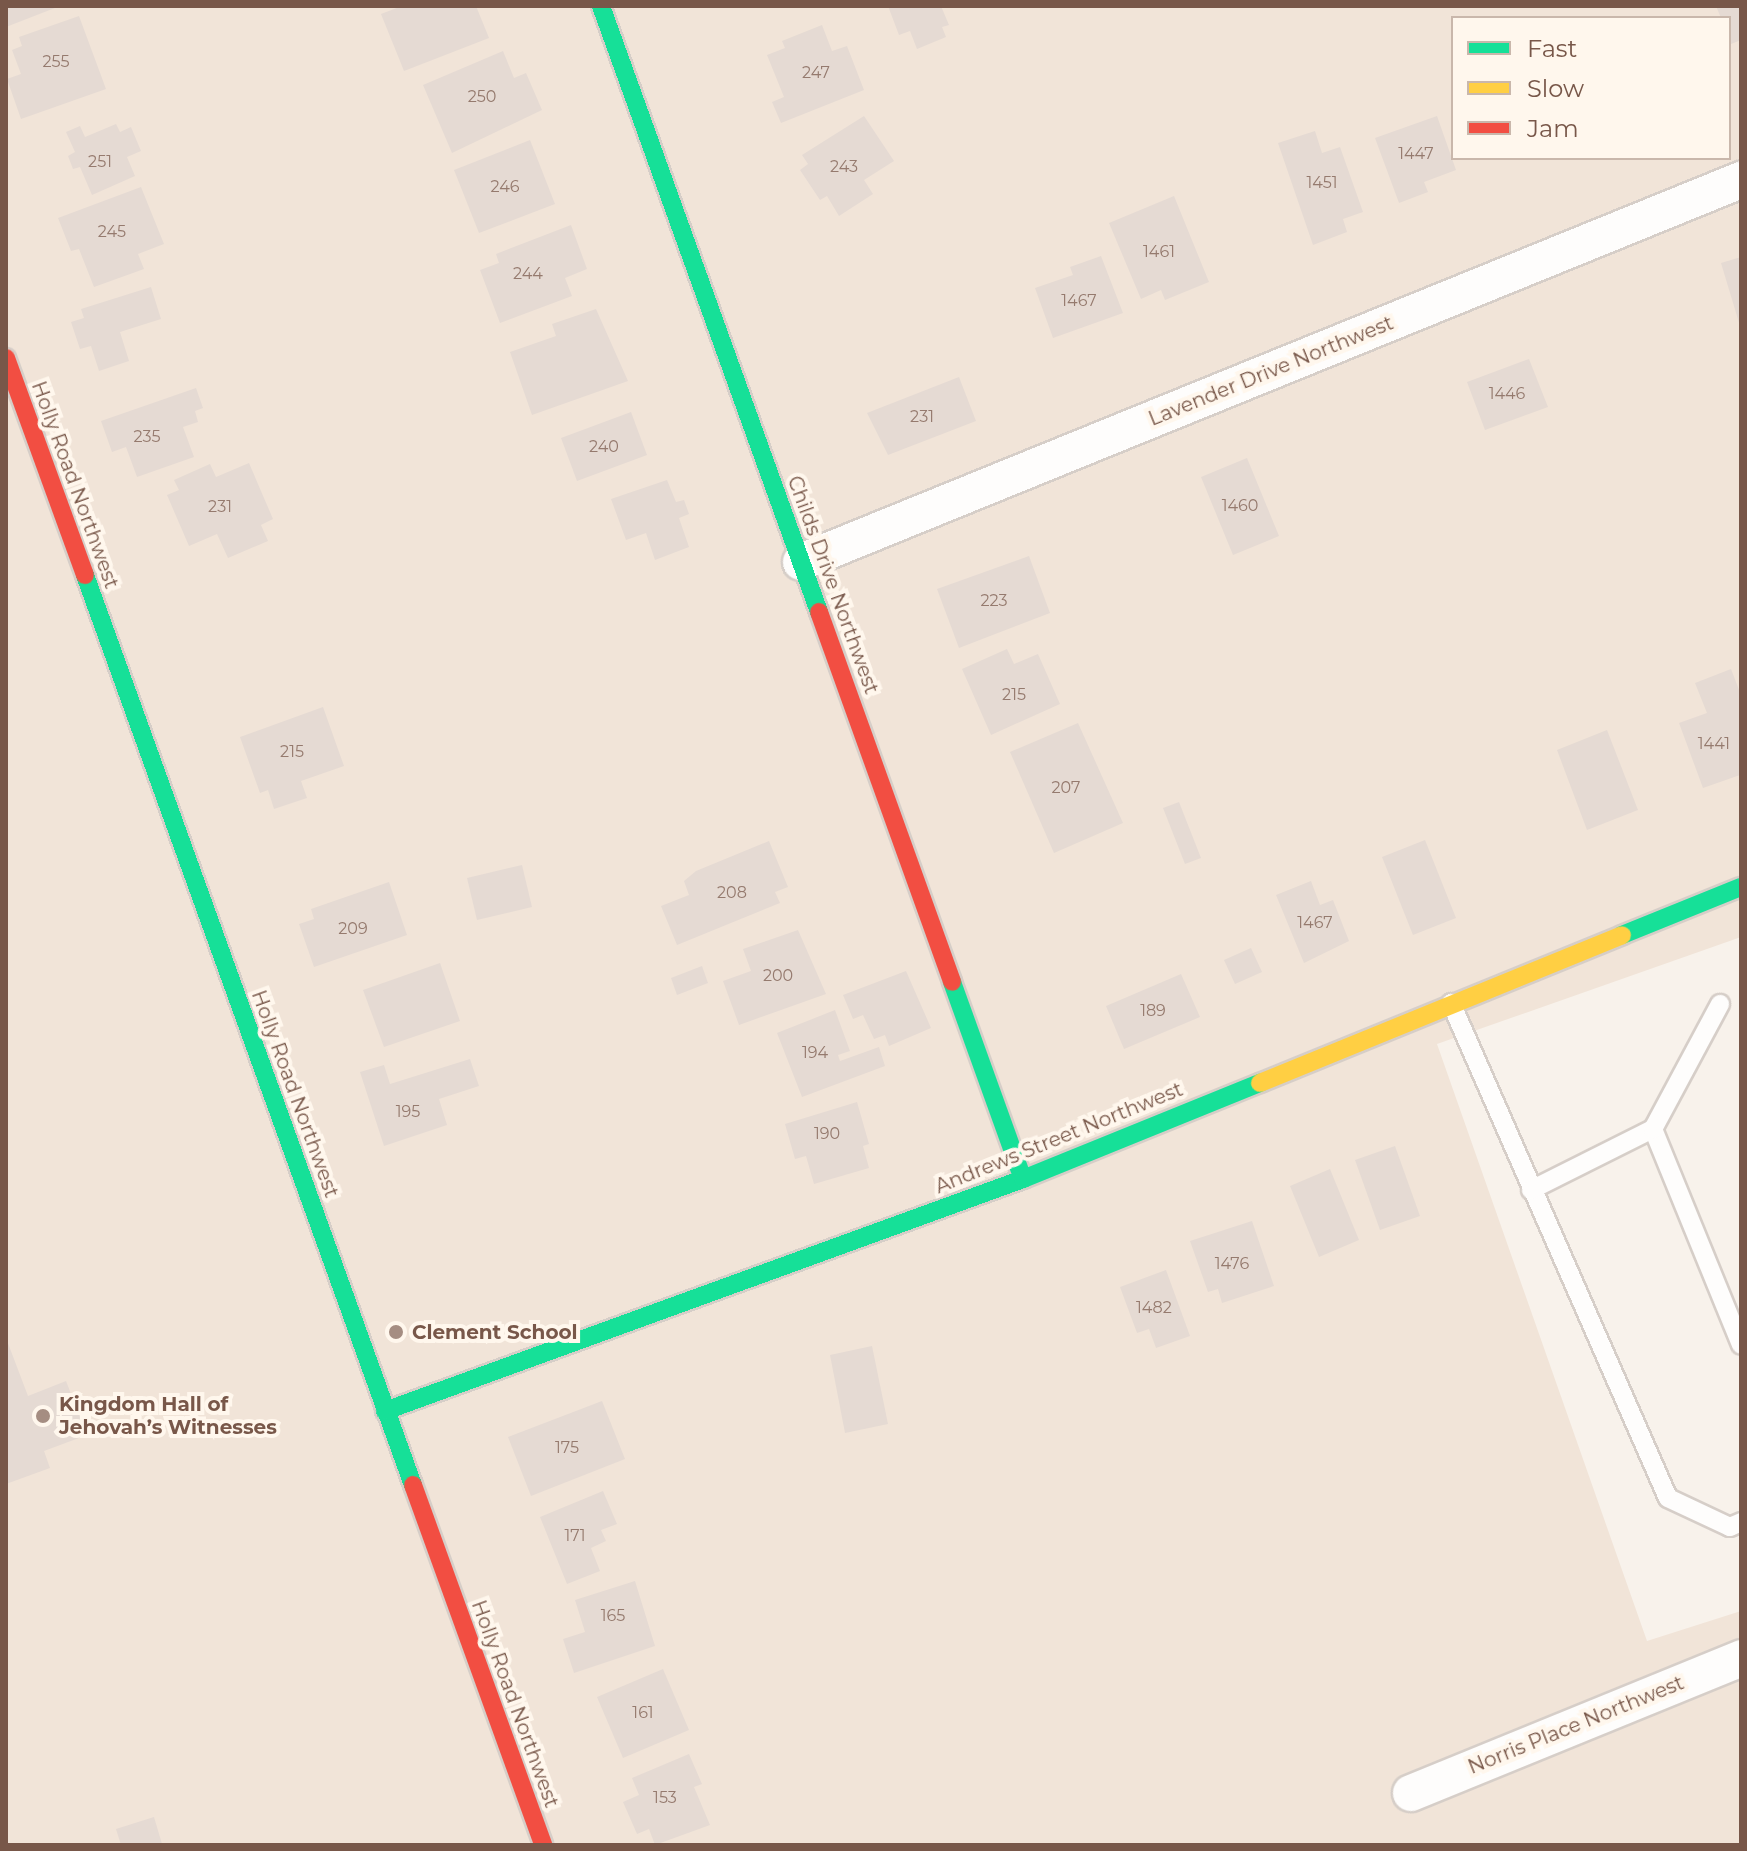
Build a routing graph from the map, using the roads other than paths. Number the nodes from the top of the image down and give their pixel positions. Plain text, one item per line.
1 (601, 6) edge
2 (1741, 180) edge
3 (6, 358) edge
4 (801, 562) junction
5 (1741, 887) edge
6 (1451, 1003) junction
7 (1720, 1004) dead end
8 (1653, 1129) junction
9 (1023, 1179) junction
10 (1531, 1190) junction
11 (1741, 1345) edge
12 (385, 1411) junction
13 (1741, 1522) edge
14 (1741, 1658) edge
15 (1411, 1793) dead end
16 (543, 1845) edge

1 - 4 street, Childs Drive Northwest
2 - 4 street, Lavender Drive Northwest
3 - 12 street, Holly Road Northwest
4 - 9 street, Childs Drive Northwest
5 - 6 street, Andrews Street Northwest
6 - 9 street, Andrews Street Northwest
6 - 10 lane
7 - 8 lane
8 - 10 lane
8 - 11 lane
9 - 12 street, Andrews Street Northwest
10 - 13 lane
12 - 16 street, Holly Road Northwest
14 - 15 street, Norris Place Northwest

